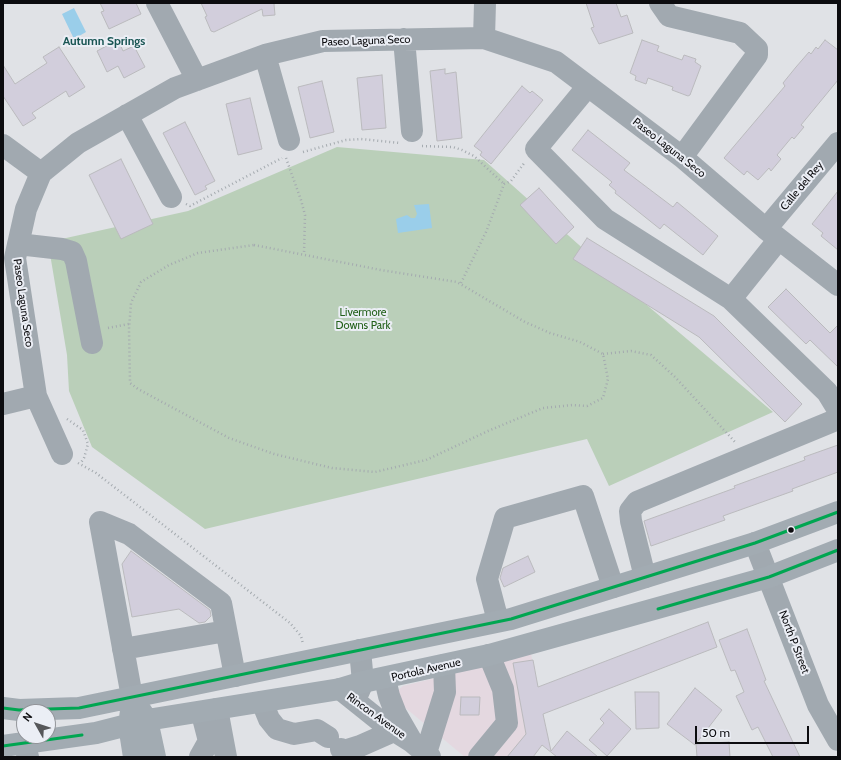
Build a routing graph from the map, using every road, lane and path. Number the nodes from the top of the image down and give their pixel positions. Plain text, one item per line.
1 (157, 3) edge
2 (485, 3) edge
3 (660, 3) edge
4 (484, 38) junction
5 (404, 39) junction
6 (265, 55) junction
7 (197, 80) junction
8 (588, 86) junction
9 (127, 115) junction
10 (412, 141) junction
11 (838, 143) edge
12 (3, 145) edge
13 (536, 149) junction
14 (291, 152) junction
15 (682, 157) junction
16 (41, 173) junction
17 (504, 184) junction
18 (171, 197) joint
19 (772, 234) junction
20 (18, 244) junction
21 (304, 254) junction
22 (461, 283) junction
23 (838, 285) edge
24 (732, 299) junction
25 (129, 324) junction
26 (91, 337) joint
27 (603, 354) junction
28 (36, 396) junction
29 (3, 404) edge
30 (838, 410) edge
31 (63, 416) dead end
32 (838, 419) edge
33 (726, 432) dead end
34 (71, 459) junction
35 (838, 512) edge
36 (755, 543) junction
37 (838, 550) edge
38 (645, 577) junction
39 (769, 577) junction
40 (613, 587) junction
41 (498, 622) junction
42 (226, 631) junction
43 (304, 648) dead end
44 (123, 649) junction
45 (360, 650) junction
46 (489, 655) junction
47 (444, 675) junction
48 (235, 676) junction
49 (387, 686) junction
50 (353, 691) junction
51 (132, 697) junction
52 (262, 702) junction
53 (3, 708) edge
54 (210, 710) junction
55 (138, 722) junction
56 (394, 731) junction
57 (838, 740) edge
58 (3, 746) edge
59 (486, 749) edge
60 (26, 750) edge
61 (423, 751) edge
62 (134, 757) edge
63 (155, 757) edge
64 (200, 757) edge
65 (226, 757) edge

1 - 7 street
2 - 4 street
3 - 15 street
4 - 5 street, Paseo Laguna Seco
4 - 8 street, Paseo Laguna Seco
5 - 6 street, Paseo Laguna Seco
5 - 10 street
6 - 7 street, Paseo Laguna Seco
6 - 14 street
7 - 9 street, Paseo Laguna Seco
8 - 13 street
8 - 15 street, Paseo Laguna Seco
9 - 16 street, Paseo Laguna Seco
9 - 18 street
10 - 14 path
10 - 17 path
11 - 19 street, Calle del Rey
12 - 16 street
13 - 17 path
13 - 24 street
14 - 18 path
14 - 21 path
15 - 19 street, Paseo Laguna Seco
16 - 20 street, Paseo Laguna Seco
17 - 22 path
19 - 23 street, Paseo Laguna Seco
19 - 24 street, Calle del Rey
20 - 26 street
20 - 28 street, Paseo Laguna Seco
21 - 22 path
21 - 25 path
22 - 27 path
24 - 30 street
25 - 26 path
25 - 27 path
27 - 33 path
28 - 29 street
28 - 34 street, Paseo Laguna Seco
31 - 34 path
32 - 38 street
34 - 43 path
35 - 36 main road
36 - 38 main road
36 - 39 street, North P Street
37 - 39 main road, Portola Avenue
38 - 40 main road
39 - 46 main road, Portola Avenue
39 - 57 street, North P Street
40 - 41 main road
40 - 41 street
41 - 45 main road
42 - 44 street
42 - 44 street
42 - 48 street
44 - 51 street
45 - 48 main road
45 - 50 street
46 - 47 main road, Portola Avenue
46 - 59 street
47 - 49 main road, Portola Avenue
47 - 61 street
48 - 51 main road
49 - 50 main road, Portola Avenue
49 - 61 street, Rincon Avenue
50 - 52 main road, Portola Avenue
50 - 56 street, Rincon Avenue
51 - 53 main road
51 - 55 main road
52 - 54 main road, Portola Avenue
52 - 56 street
54 - 55 main road, Portola Avenue
54 - 64 street
54 - 65 street
55 - 60 main road, Portola Avenue
55 - 62 main road
55 - 63 main road
56 - 61 street, Rincon Avenue
58 - 60 main road, Portola Avenue

